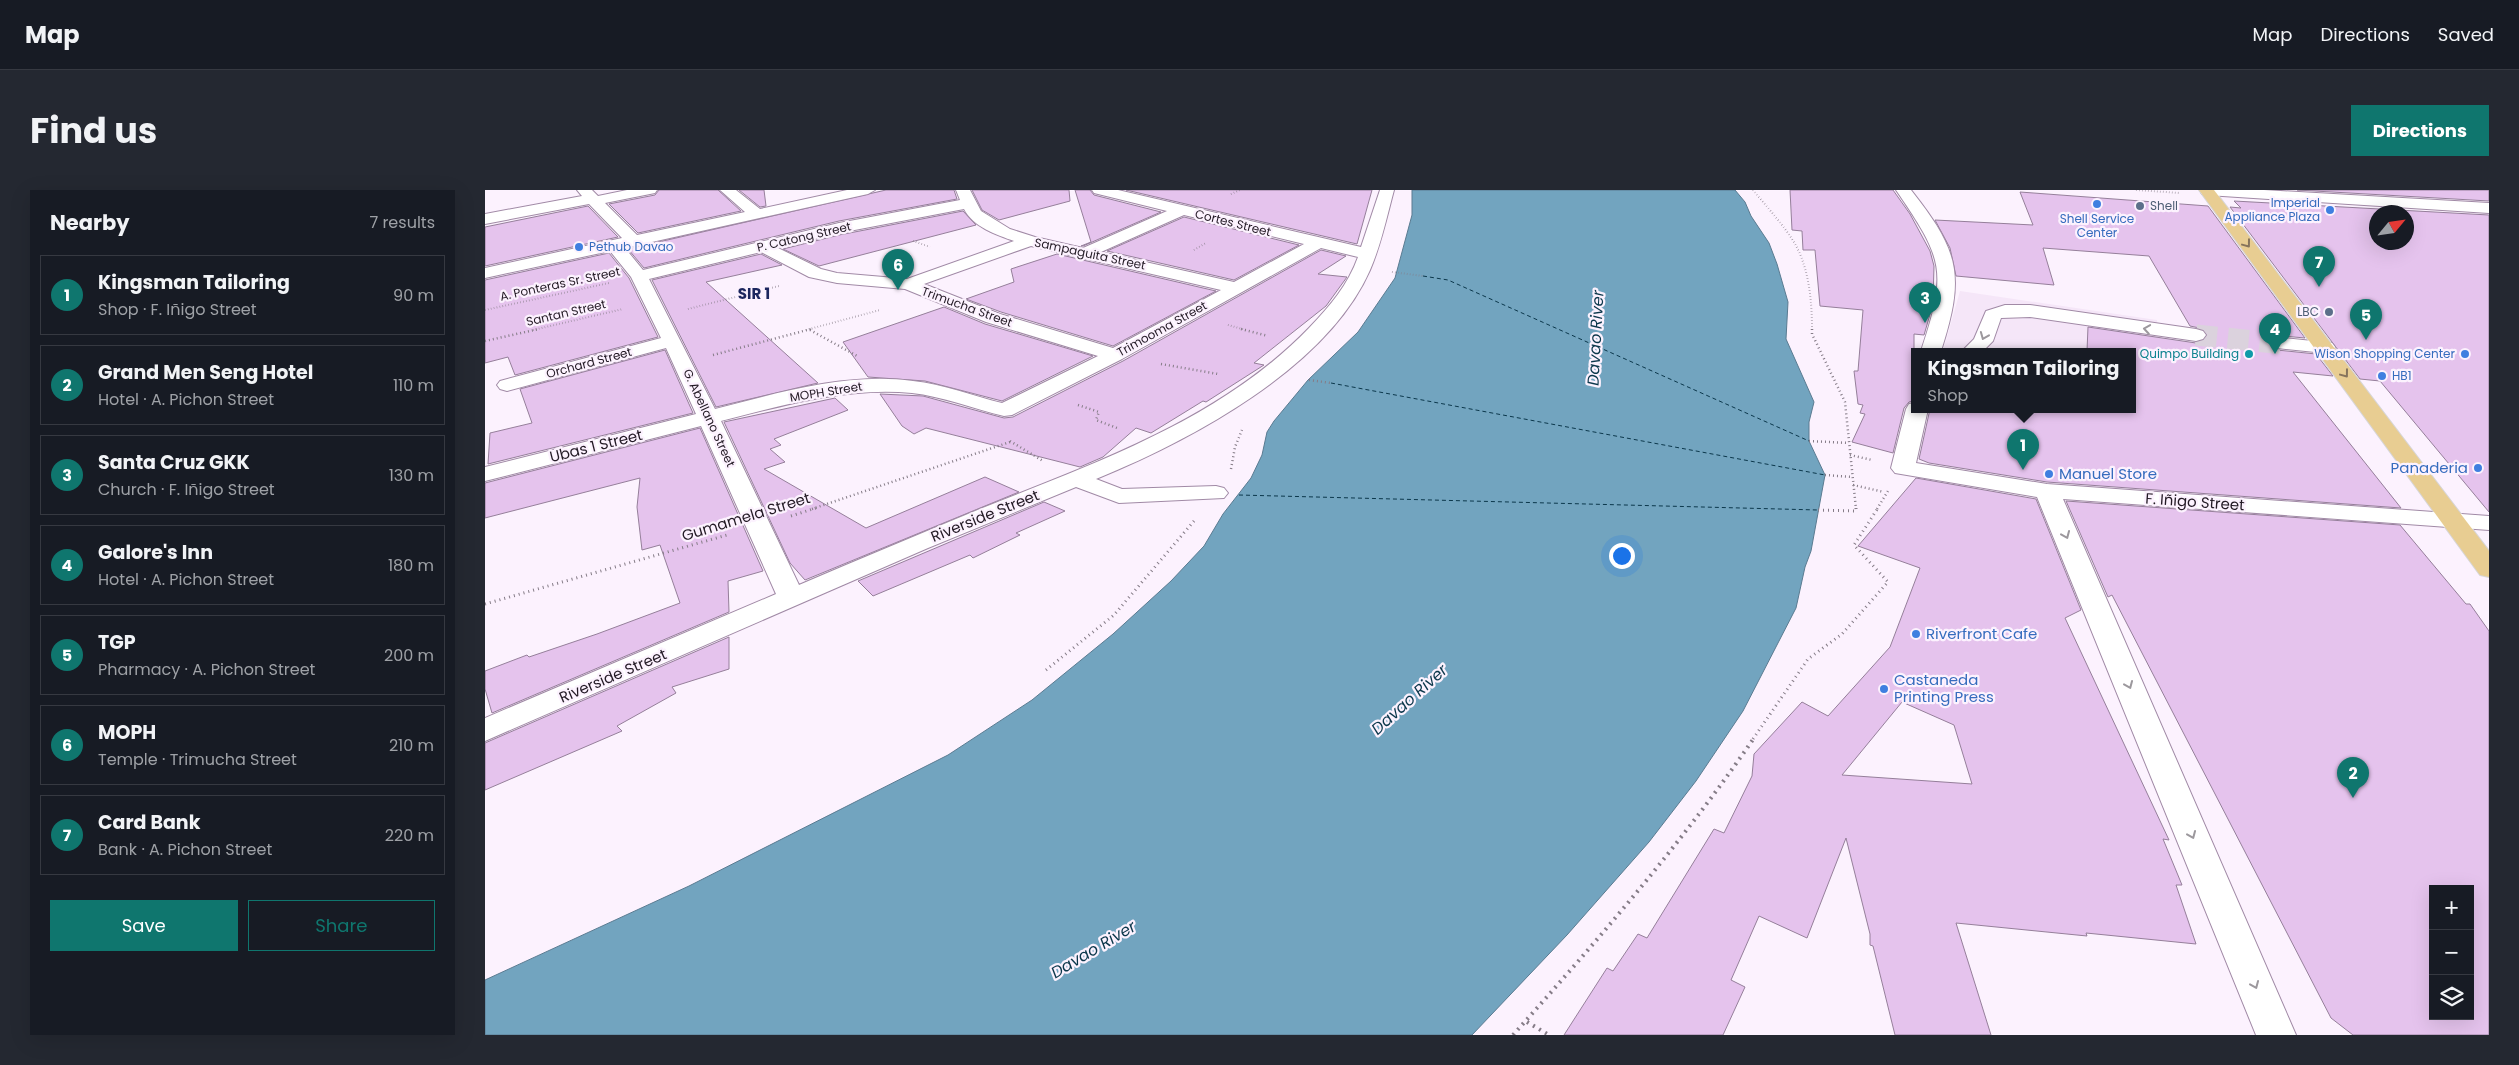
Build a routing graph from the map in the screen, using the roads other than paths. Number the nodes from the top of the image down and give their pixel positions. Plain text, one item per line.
1 (650, 190) edge
2 (727, 190) edge
3 (868, 190) edge
4 (1099, 190) edge
5 (1387, 190) edge
6 (1903, 190) edge
7 (2208, 192) edge
8 (590, 196) edge
9 (966, 196) edge
10 (2489, 208) edge
11 (1182, 210) junction
12 (758, 215) junction
13 (485, 219) edge
14 (1030, 241) junction
15 (1318, 243) junction
16 (624, 244) junction
17 (764, 247) junction
18 (1086, 253) junction
19 (1367, 254) junction
20 (485, 273) edge
21 (639, 276) junction
22 (908, 284) junction
23 (1237, 288) junction
24 (2196, 335) tunnel mouth
25 (671, 341) junction
26 (2284, 344) tunnel mouth
27 (1932, 348) edge
28 (1975, 348) edge
29 (2325, 348) junction
30 (1115, 355) junction
31 (507, 385) dead end
32 (1004, 410) joint
33 (1916, 413) edge
34 (707, 417) junction
35 (485, 474) edge
36 (1076, 480) junction
37 (2047, 491) junction
38 (1216, 493) road end
39 (2455, 521) junction
40 (2489, 523) edge
41 (2489, 569) edge
42 (791, 597) junction
43 (485, 730) edge
44 (2276, 1035) edge

1 - 8 street
2 - 12 street
3 - 12 street
4 - 11 street, Cortes Street
5 - 19 street, Riverside Street
6 - 27 street
7 - 10 street
7 -> 29 main road
8 - 13 street
8 - 16 street, G. Abellano Street
9 - 14 street, Sampaguita Street
9 - 17 street, P. Catong Street
11 - 15 street, Cortes Street
11 - 18 street
12 - 16 street
14 - 18 street, Sampaguita Street
14 - 22 street
15 - 19 street, Cortes Street
15 - 23 street, Trimooma Street
16 - 20 street
16 - 21 street, G. Abellano Street
17 - 21 street, P. Catong Street
17 - 22 street, Trimucha Street
18 - 23 street, Sampaguita Street
19 - 36 street, Riverside Street
21 - 25 street, G. Abellano Street
22 - 30 street, Trimucha Street
23 - 30 street, Trimooma Street
24 -> 28 street
25 - 31 street, Orchard Street
25 - 34 street, G. Abellano Street
26 - 29 street
29 -> 39 main road
30 - 32 street, Trimooma Street
32 - 34 street, MOPH Street
33 - 37 street, F. Iñigo Street
34 - 35 street, Ubas 1 Street
34 - 42 street, G. Abellano Street
36 - 38 street
36 - 42 street, Riverside Street
37 - 39 street, F. Iñigo Street
37 -> 44 street
39 - 40 street, F. Iñigo Street
39 - 41 main road
42 - 43 street, Riverside Street

